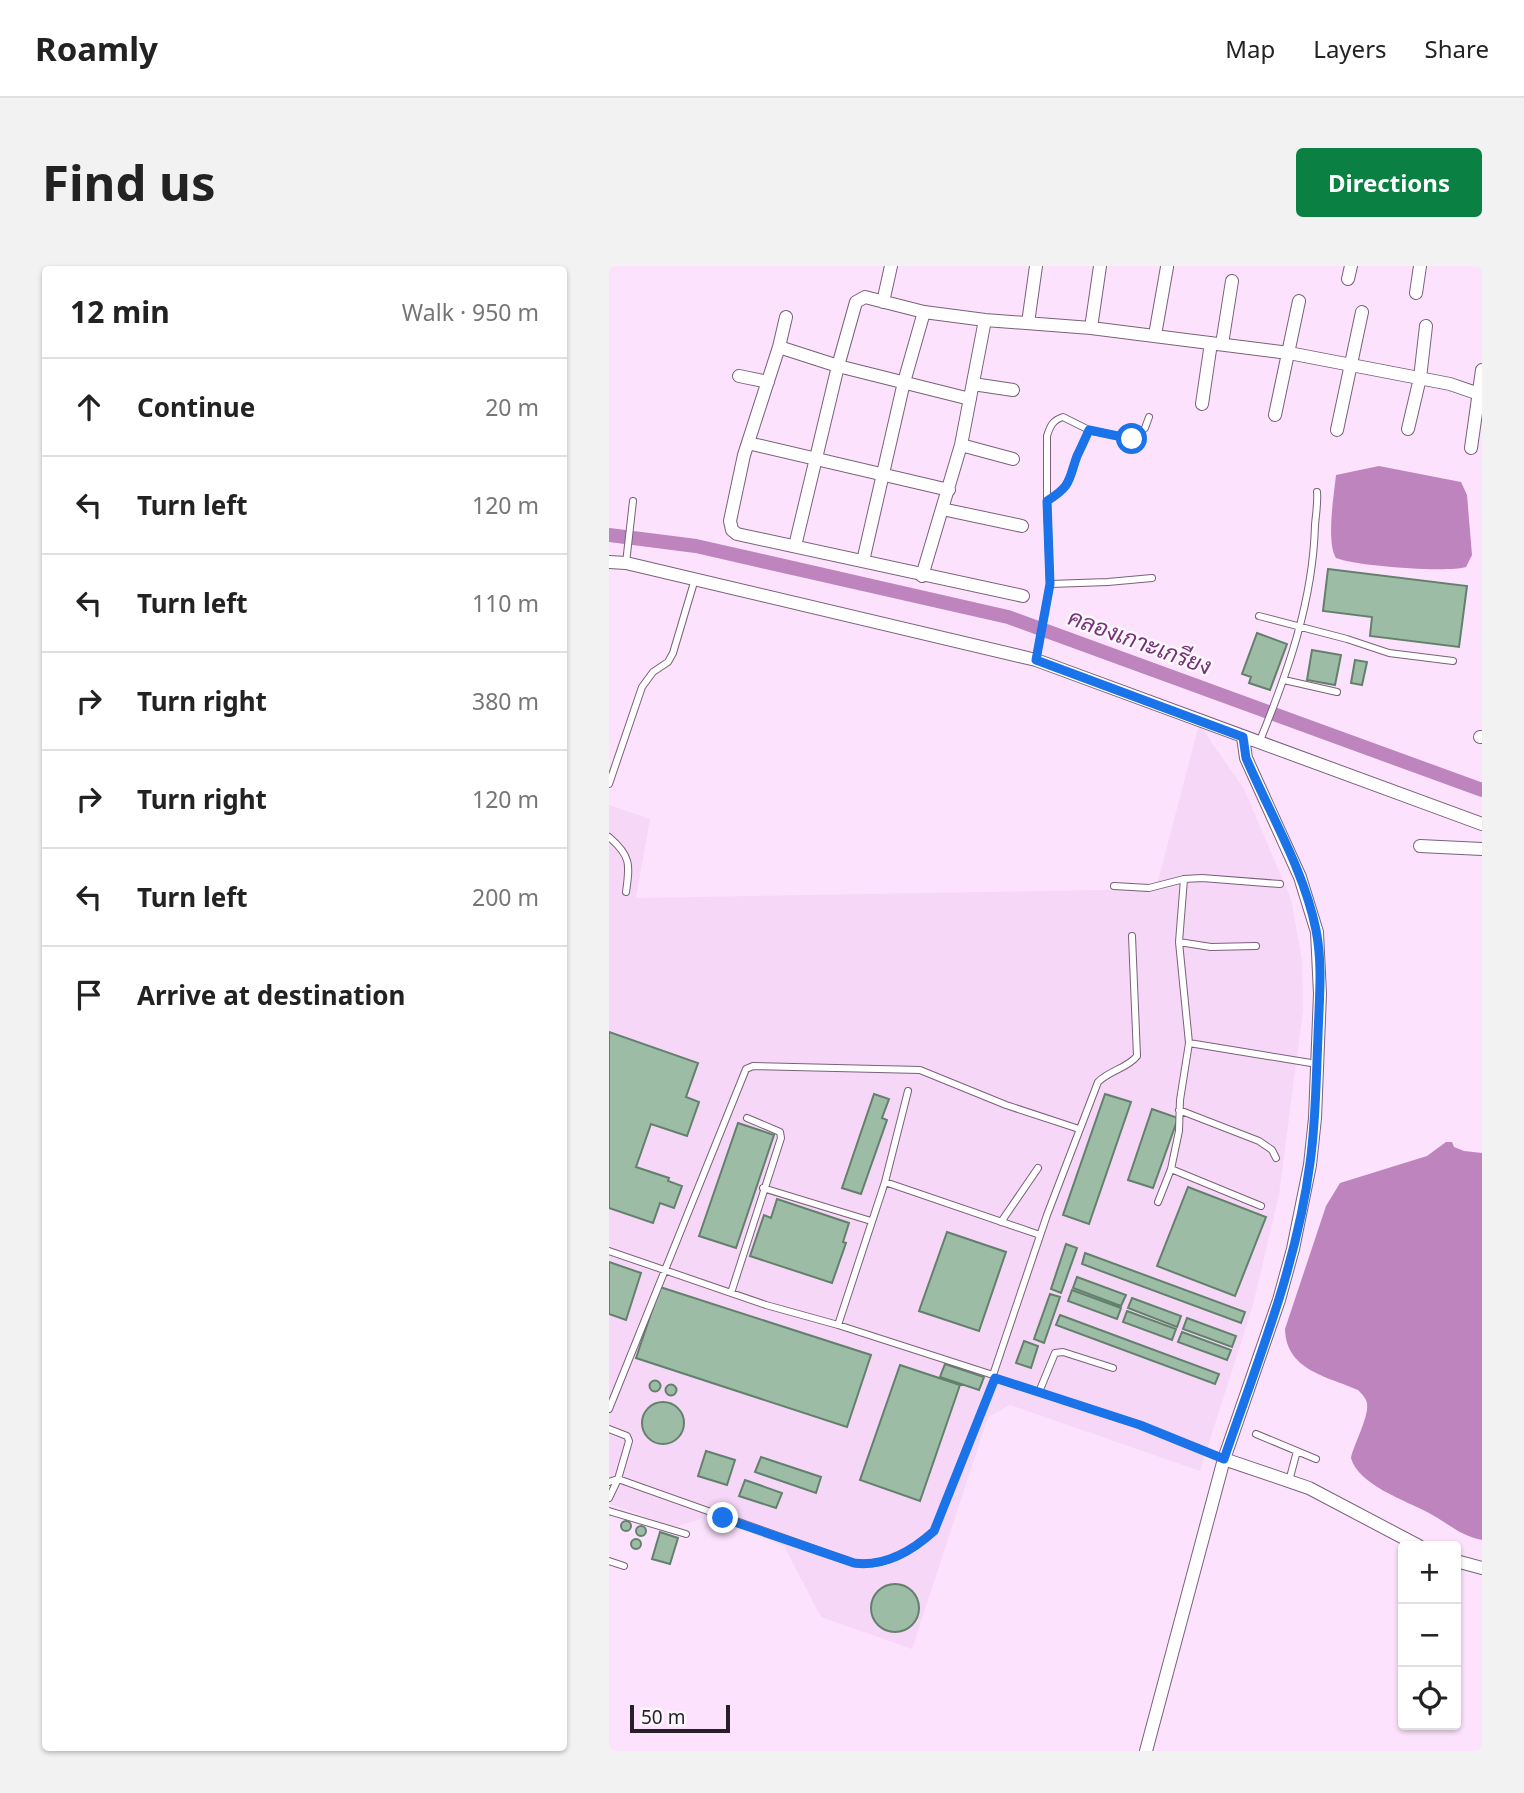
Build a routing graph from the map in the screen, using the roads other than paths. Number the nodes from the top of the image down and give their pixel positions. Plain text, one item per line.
1 (891, 266) edge
2 (1036, 266) edge
3 (1100, 266) edge
4 (1420, 266) edge
5 (1167, 267) edge
6 (1232, 281) dead end
7 (1416, 293) dead end
8 (1299, 301) dead end
9 (883, 302) junction
10 (924, 312) junction
11 (1361, 312) dead end
12 (786, 317) dead end
13 (985, 320) junction
14 (1028, 323) junction
15 (1426, 326) dead end
16 (1091, 328) junction
17 (1156, 335) junction
18 (1216, 343) junction
19 (779, 347) junction
20 (1289, 353) junction
21 (1352, 365) junction
22 (838, 366) junction
23 (1482, 370) edge
24 (740, 376) dead end
25 (1420, 378) junction
26 (768, 382) junction
27 (904, 382) junction
28 (973, 384) junction
29 (1013, 390) dead end
30 (1480, 394) edge
31 (970, 399) junction
32 (1202, 404) dead end
33 (1275, 415) dead end
34 (1149, 417) dead end
35 (1408, 429) dead end
36 (1089, 430) junction
37 (1337, 430) dead end
38 (748, 443) junction
39 (961, 446) junction
40 (1471, 448) dead end
41 (816, 458) junction
42 (1013, 459) dead end
43 (884, 473) junction
44 (949, 489) junction
45 (1317, 492) dead end
46 (633, 501) dead end
47 (1047, 501) junction
48 (942, 509) junction
49 (1023, 526) dead end
50 (795, 546) junction
51 (626, 558) junction
52 (863, 561) junction
53 (609, 562) edge
54 (922, 576) junction
55 (1151, 578) dead end
56 (695, 579) junction
57 (1050, 584) junction
58 (1023, 596) dead end
59 (1259, 616) dead end
60 (1300, 626) junction
61 (1036, 660) junction
62 (1453, 661) dead end
63 (1284, 680) junction
64 (1337, 692) dead end
65 (1243, 737) junction
66 (1261, 738) junction
67 (609, 784) edge
68 (1482, 824) edge
69 (609, 837) edge
70 (1420, 846) dead end
71 (1482, 849) edge
72 (1184, 879) junction
73 (1280, 884) dead end
74 (1114, 886) dead end
75 (626, 892) dead end
76 (1132, 936) dead end
77 (1179, 942) junction
78 (1256, 946) dead end
79 (1189, 1043) junction
80 (1317, 1064) junction
81 (908, 1091) dead end
82 (1179, 1110) junction
83 (747, 1118) dead end
84 (1079, 1129) junction
85 (1276, 1158) dead end
86 (1038, 1168) dead end
87 (1171, 1169) junction
88 (885, 1182) junction
89 (764, 1188) junction
90 (1158, 1202) dead end
91 (1261, 1206) dead end
92 (871, 1222) junction
93 (1001, 1222) junction
94 (1041, 1235) junction
95 (609, 1251) edge
96 (664, 1270) junction
97 (731, 1293) junction
98 (838, 1325) junction
99 (1114, 1368) dead end
100 (994, 1376) junction
101 (1039, 1392) junction
102 (609, 1409) edge
103 (609, 1429) edge
104 (1256, 1434) dead end
105 (1297, 1451) junction
106 (1224, 1459) junction
107 (1317, 1459) dead end
108 (618, 1479) junction
109 (1289, 1481) junction
110 (609, 1482) edge
111 (609, 1498) edge
112 (609, 1511) edge
113 (686, 1534) dead end
114 (1410, 1541) edge
115 (609, 1561) edge
116 (1461, 1562) edge
117 (624, 1566) dead end
118 (1482, 1568) edge
119 (1146, 1751) edge

1 - 9 street
2 - 14 street
3 - 16 street
4 - 7 street
5 - 17 street
6 - 18 street
8 - 20 street
9 - 10 street
9 - 22 street
10 - 13 street
10 - 27 street
11 - 21 street
12 - 19 street
13 - 14 street
13 - 28 street
14 - 16 street
15 - 25 street
16 - 17 street
17 - 18 street
18 - 20 street
18 - 32 street
19 - 22 street
19 - 26 street
20 - 21 street
20 - 33 street
21 - 25 street
21 - 37 street
22 - 27 street
22 - 41 street
23 - 30 street
24 - 26 street
25 - 30 street
25 - 35 street
26 - 38 street
27 - 31 street
27 - 43 street
28 - 29 street
28 - 31 street
30 - 40 street
31 - 39 street
34 - 36 lane
36 - 47 lane
36 - 47 lane
38 - 41 street
38 - 50 street
39 - 42 street
39 - 44 street
41 - 43 street
41 - 50 street
43 - 44 street
43 - 52 street
44 - 48 street
45 - 60 lane
46 - 51 lane
47 - 57 lane
48 - 49 street
48 - 54 street
50 - 52 street
51 - 53 street
51 - 56 street
52 - 54 street
54 - 58 street
55 - 57 lane
56 - 61 street
56 - 67 lane
57 - 61 lane
59 - 60 lane
60 - 62 lane
60 - 63 lane
61 - 65 street
63 - 64 lane
63 - 66 lane
65 - 66 street
65 - 80 street
66 - 68 street
69 - 75 lane
70 - 71 street
72 - 73 lane
72 - 74 lane
72 - 77 lane
76 - 84 lane
77 - 78 lane
77 - 79 lane
79 - 80 lane
79 - 82 lane
80 - 106 street
81 - 88 lane
82 - 85 lane
82 - 87 lane
83 - 89 lane
84 - 94 lane
84 - 96 lane
86 - 93 lane
87 - 90 lane
87 - 91 lane
88 - 92 lane
88 - 93 lane
89 - 92 lane
89 - 97 lane
92 - 98 lane
93 - 94 lane
94 - 100 lane
95 - 96 lane
96 - 97 lane
96 - 102 lane
97 - 98 lane
98 - 100 lane
99 - 101 lane
100 - 101 lane
100 - 108 lane
101 - 106 lane
103 - 108 lane
104 - 105 lane
105 - 107 lane
105 - 109 lane
106 - 109 street
106 - 119 street
108 - 110 lane
108 - 111 lane
109 - 114 street
112 - 113 lane
115 - 117 lane
116 - 118 street

